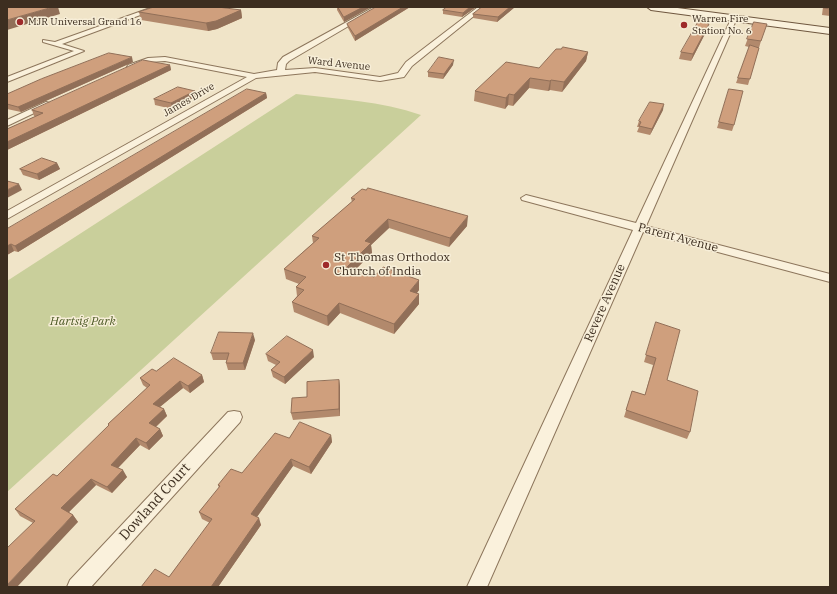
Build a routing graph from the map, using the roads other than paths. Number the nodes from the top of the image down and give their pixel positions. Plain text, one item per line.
1 (146, 7) edge
2 (159, 7) edge
3 (378, 7) edge
4 (482, 7) edge
5 (651, 7) edge
6 (120, 16) junction
7 (130, 17) junction
8 (734, 18) junction
9 (830, 31) edge
10 (55, 44) junction
11 (121, 72) edge
12 (280, 72) junction
13 (254, 76) junction
14 (7, 80) edge
15 (57, 101) edge
16 (7, 123) edge
17 (526, 198) dead end
18 (7, 216) edge
19 (639, 228) junction
20 (830, 278) edge
21 (234, 418) dead end
22 (77, 587) edge
23 (477, 587) edge

1 - 6 street
2 - 7 street
3 - 12 street
4 - 12 street, Ward Avenue
5 - 8 main road
6 - 7 street
6 - 10 street
7 - 10 street
8 - 9 main road
8 - 19 street, Revere Avenue
10 - 14 street
11 - 13 street
12 - 13 street, James Drive
13 - 18 street, James Drive
15 - 16 street
17 - 19 street, Parent Avenue
19 - 20 street, Parent Avenue
19 - 23 street, Revere Avenue
21 - 22 street, Dowland Court

